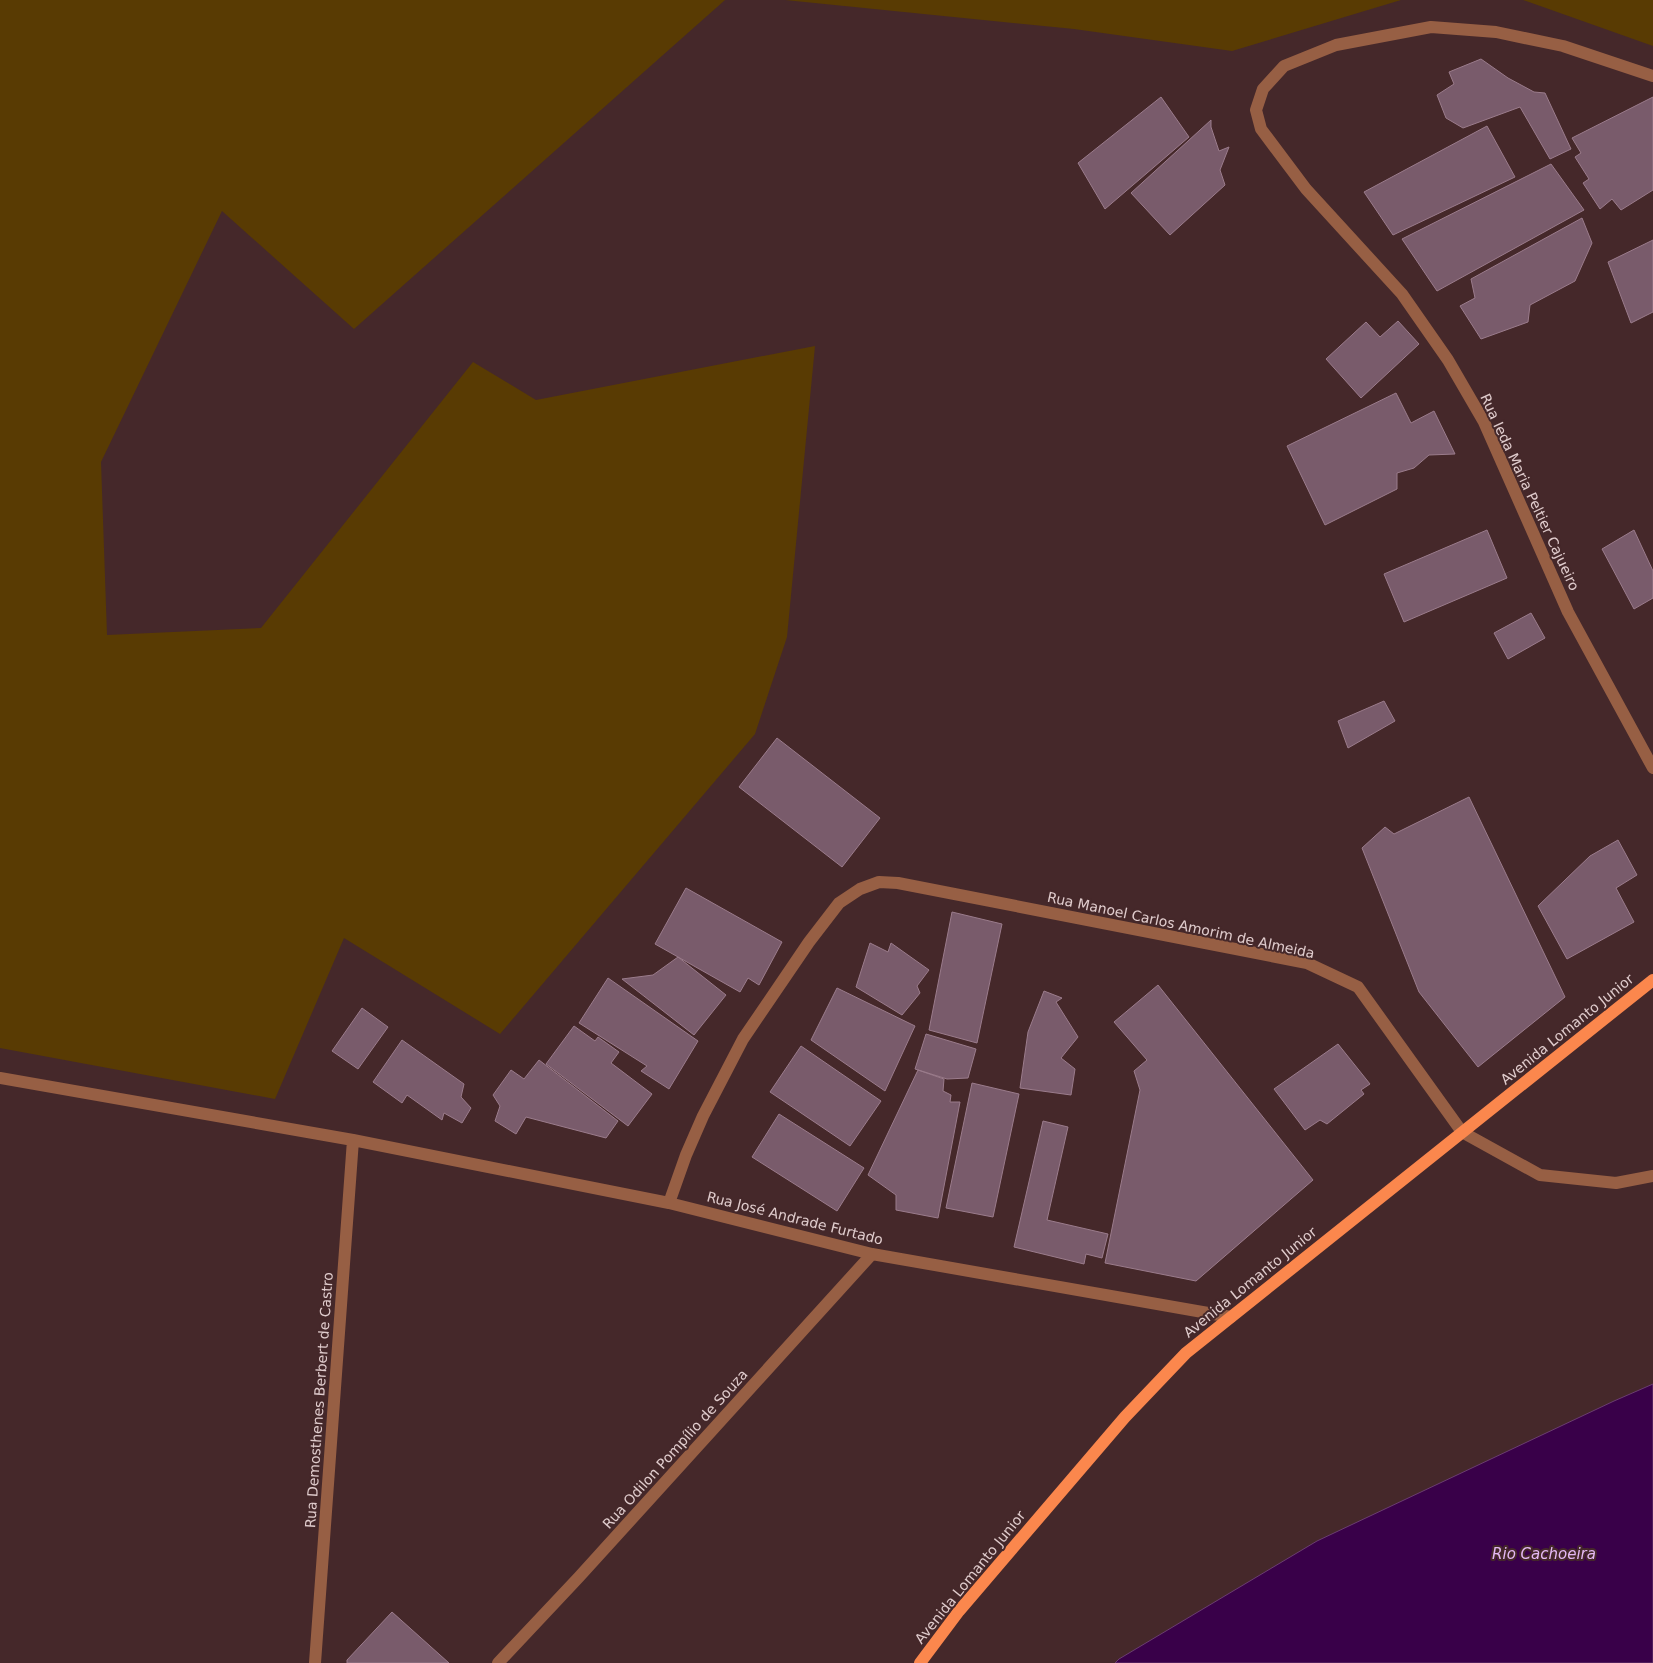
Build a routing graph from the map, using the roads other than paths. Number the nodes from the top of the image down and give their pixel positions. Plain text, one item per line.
1 (1653, 76) edge
2 (1653, 768) edge
3 (1653, 980) edge
4 (0, 1078) edge
5 (1462, 1132) junction
6 (353, 1140) junction
7 (1653, 1176) edge
8 (670, 1203) junction
9 (872, 1254) junction
10 (1231, 1317) junction
11 (315, 1663) edge
12 (498, 1663) edge
13 (920, 1663) edge

1 - 2 street, Rua Ieda Maria Peltier Cajueiro
3 - 5 main road, Avenida Lomanto Junior
4 - 6 street, Rua José Andrade Furtado
5 - 7 street
5 - 8 street, Rua Manoel Carlos Amorim de Almeida
5 - 10 main road, Avenida Lomanto Junior
6 - 8 street, Rua José Andrade Furtado
6 - 11 street, Rua Demosthenes Berbert de Castro
8 - 9 street, Rua José Andrade Furtado
9 - 10 street, Rua José Andrade Furtado
9 - 12 street, Rua Odilon Pompílio de Souza
10 - 13 main road, Avenida Lomanto Junior

